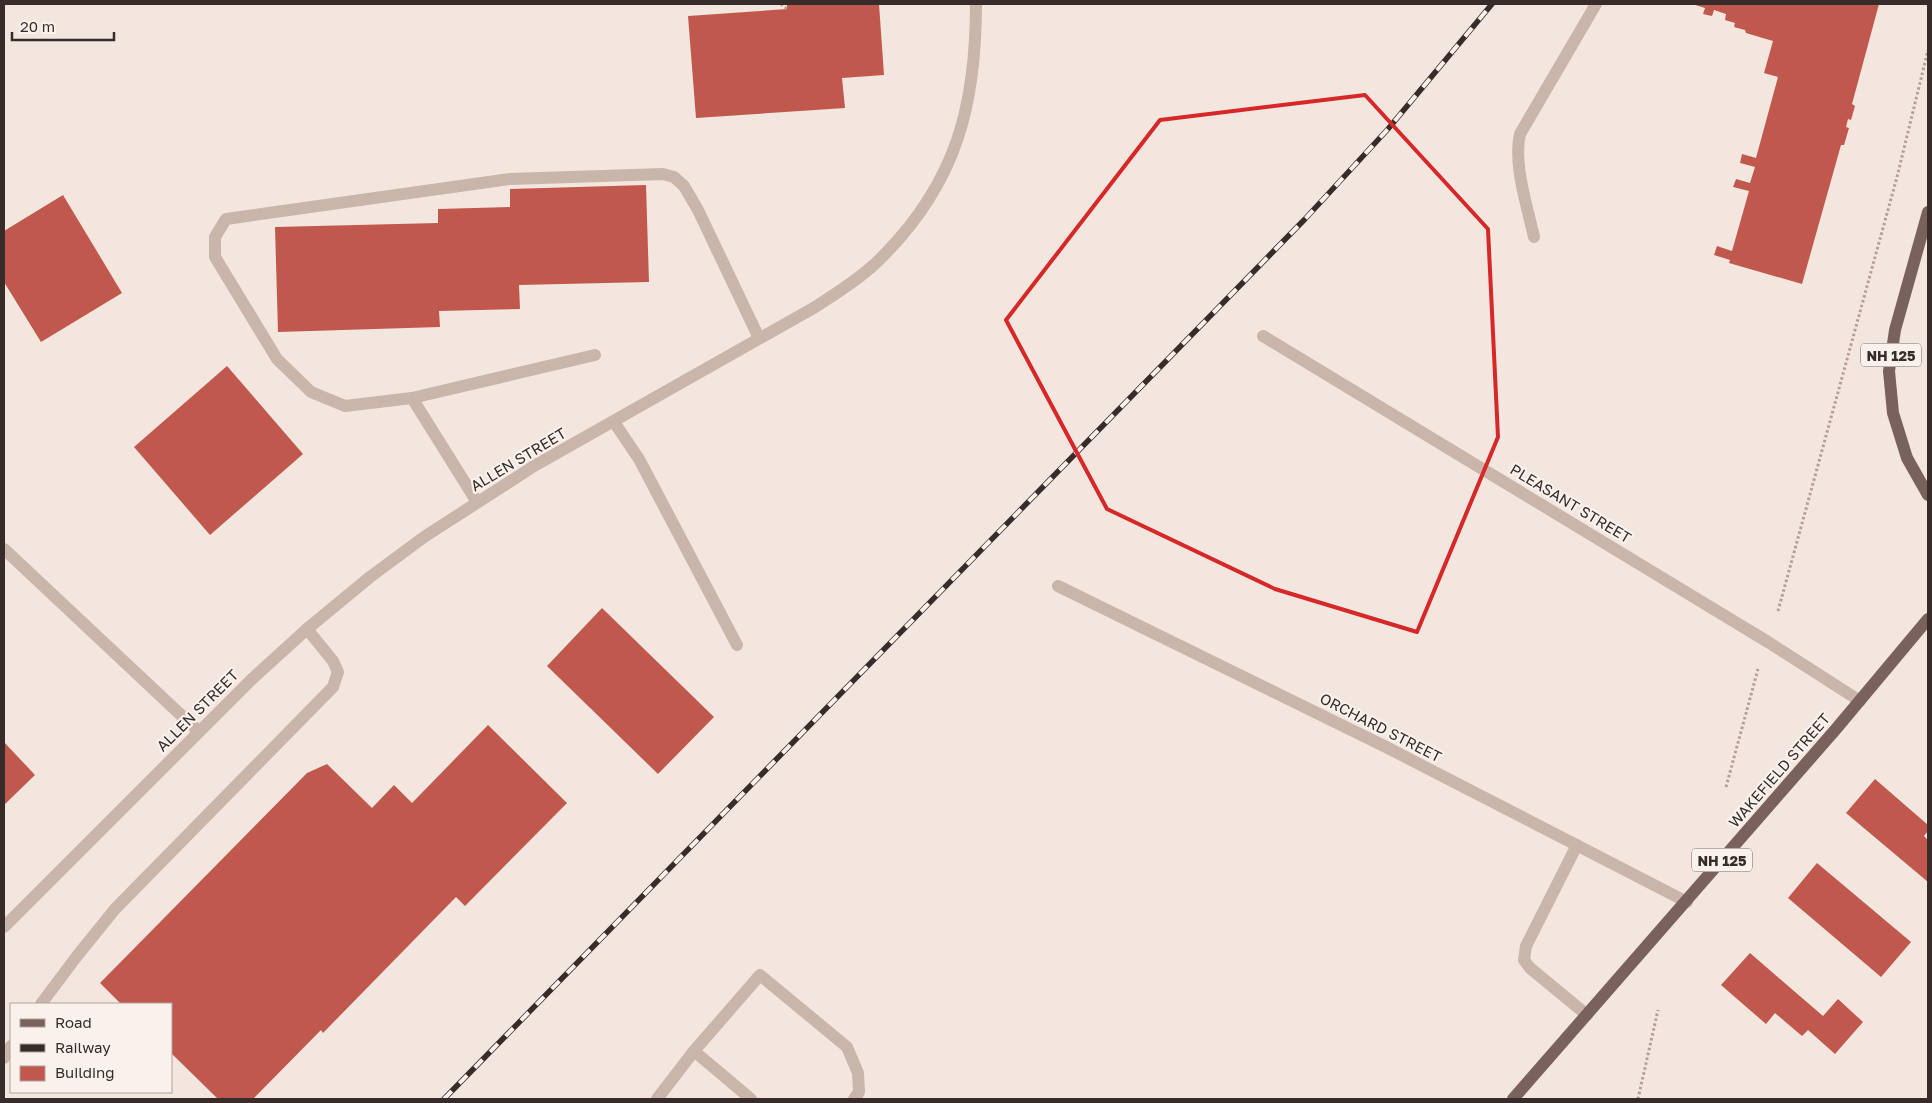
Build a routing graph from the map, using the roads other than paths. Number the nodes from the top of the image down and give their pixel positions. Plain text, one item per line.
1 (976, 4) edge
2 (1596, 4) edge
3 (1928, 212) edge
4 (1534, 236) dead end
5 (1263, 336) dead end
6 (759, 338) junction
7 (595, 355) dead end
8 (412, 398) junction
9 (614, 422) junction
10 (1928, 495) edge
11 (477, 502) junction
12 (4, 549) edge
13 (1058, 586) dead end
14 (1928, 619) edge
15 (307, 630) junction
16 (737, 645) dead end
17 (1860, 701) junction
18 (198, 732) junction
19 (1577, 845) junction
20 (1687, 902) junction
21 (4, 927) edge
22 (42, 1003) edge
23 (1587, 1015) junction
24 (694, 1052) junction
25 (657, 1099) edge
26 (751, 1099) edge
27 (854, 1099) edge
28 (1513, 1099) edge

1 - 6 street, ALLEN STREET
2 - 4 street
3 - 10 main road, NH 125
5 - 17 street, PLEASANT STREET
6 - 8 street
6 - 9 street, ALLEN STREET
7 - 8 street
8 - 11 street
9 - 11 street, ALLEN STREET
9 - 16 street
11 - 15 street, ALLEN STREET
12 - 18 street
13 - 19 street, ORCHARD STREET
14 - 17 main road, WAKEFIELD STREET / NH 125
15 - 18 street, ALLEN STREET
15 - 22 street
17 - 20 main road, WAKEFIELD STREET / NH 125
18 - 21 street, ALLEN STREET
19 - 20 street, ORCHARD STREET
19 - 23 street
20 - 23 main road, WAKEFIELD STREET / NH 125
23 - 28 main road, WAKEFIELD STREET / NH 125
24 - 25 street
24 - 26 street
24 - 27 street

